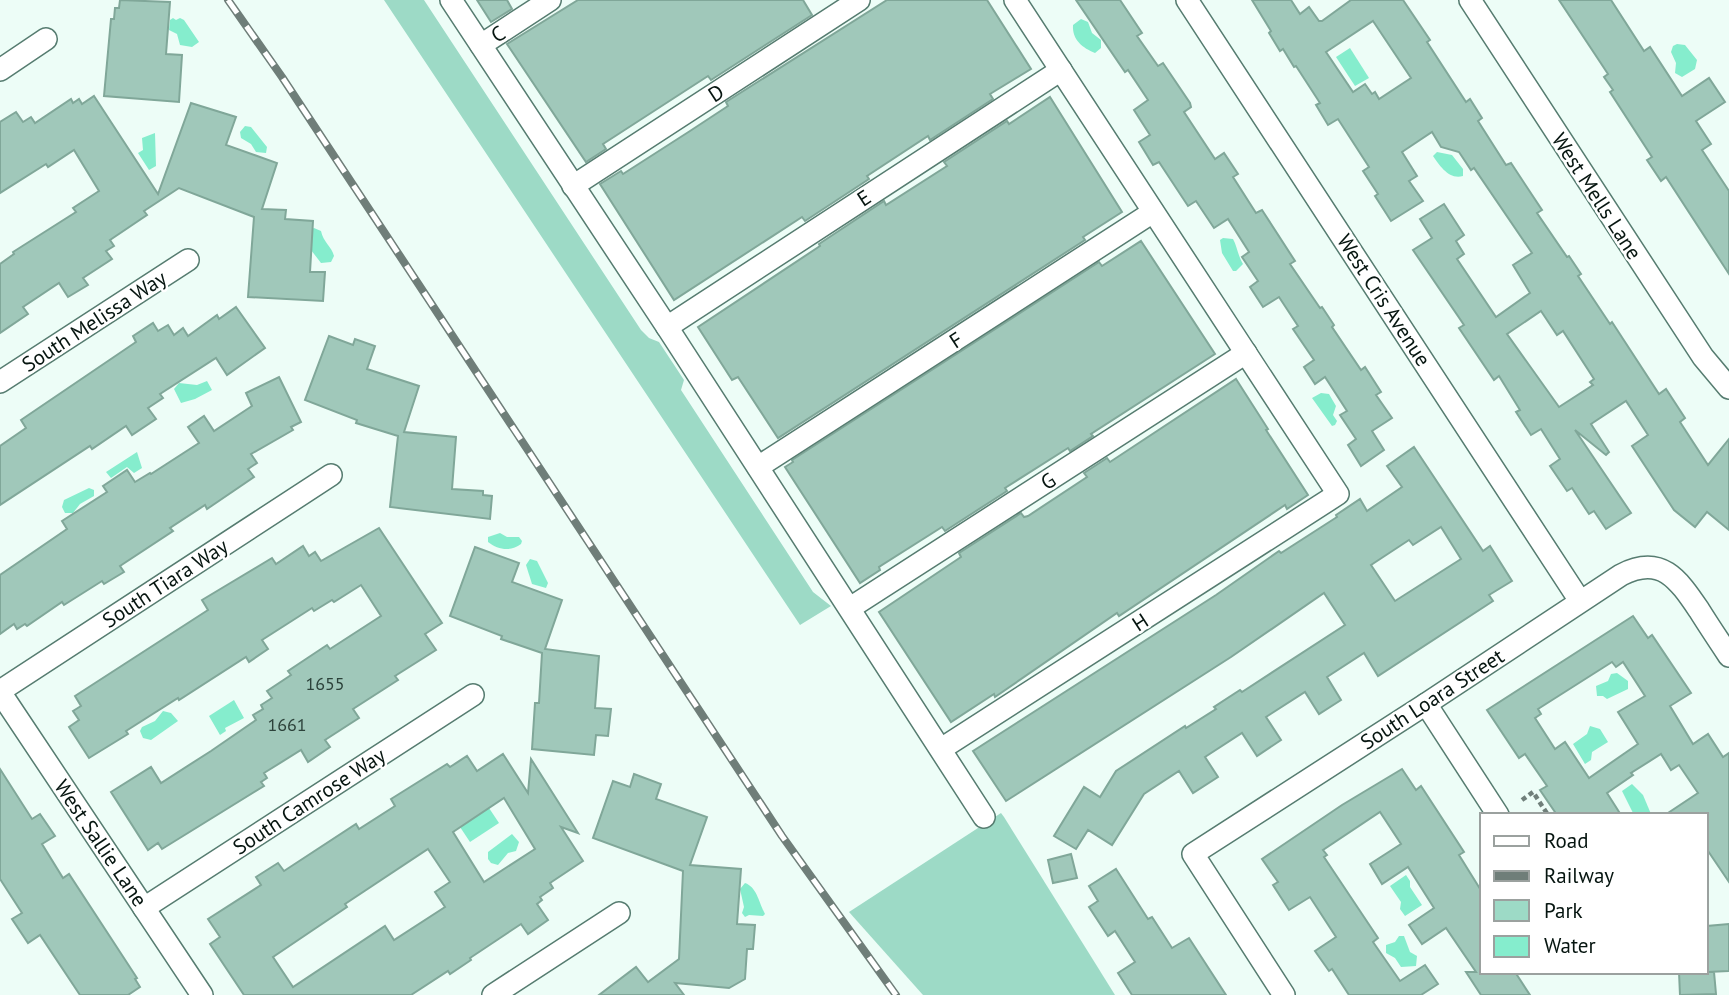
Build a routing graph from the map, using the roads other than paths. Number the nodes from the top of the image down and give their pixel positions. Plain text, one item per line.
1 (451, 0) edge
2 (550, 0) edge
3 (859, 0) edge
4 (1015, 0) edge
5 (1187, 0) edge
6 (1470, 0) edge
7 (46, 39) dead end
8 (481, 45) junction
9 (0, 69) edge
10 (1061, 70) junction
11 (573, 186) junction
12 (1153, 212) junction
13 (188, 260) dead end
14 (667, 327) junction
15 (1246, 353) junction
16 (0, 382) edge
17 (1729, 388) edge
18 (758, 467) junction
19 (331, 475) dead end
20 (1580, 601) junction
21 (850, 608) junction
22 (1729, 656) edge
23 (0, 692) edge
24 (473, 695) dead end
25 (1426, 704) junction
26 (942, 749) junction
27 (1497, 813) edge
28 (984, 817) dead end
29 (144, 908) junction
30 (619, 913) dead end
31 (202, 995) edge
32 (493, 995) edge
33 (1284, 995) edge

1 - 8 street
2 - 8 street, C
3 - 11 street, D
4 - 10 street, H
5 - 20 street, West Cris Avenue
6 - 17 street, West Mells Lane
7 - 9 street
8 - 11 street
10 - 12 street, H
10 - 14 street, E
11 - 14 street
12 - 15 street, H
12 - 18 street, F
13 - 16 street, South Melissa Way
14 - 18 street
15 - 21 street, G
15 - 26 street, H
18 - 21 street
19 - 23 street, South Tiara Way
20 - 22 street, South Loara Street
20 - 25 street, South Loara Street
21 - 26 street
23 - 29 street, West Sallie Lane
24 - 29 street, South Camrose Way
25 - 27 street
25 - 33 street, South Loara Street
26 - 28 street
29 - 31 street, West Sallie Lane
30 - 32 street

